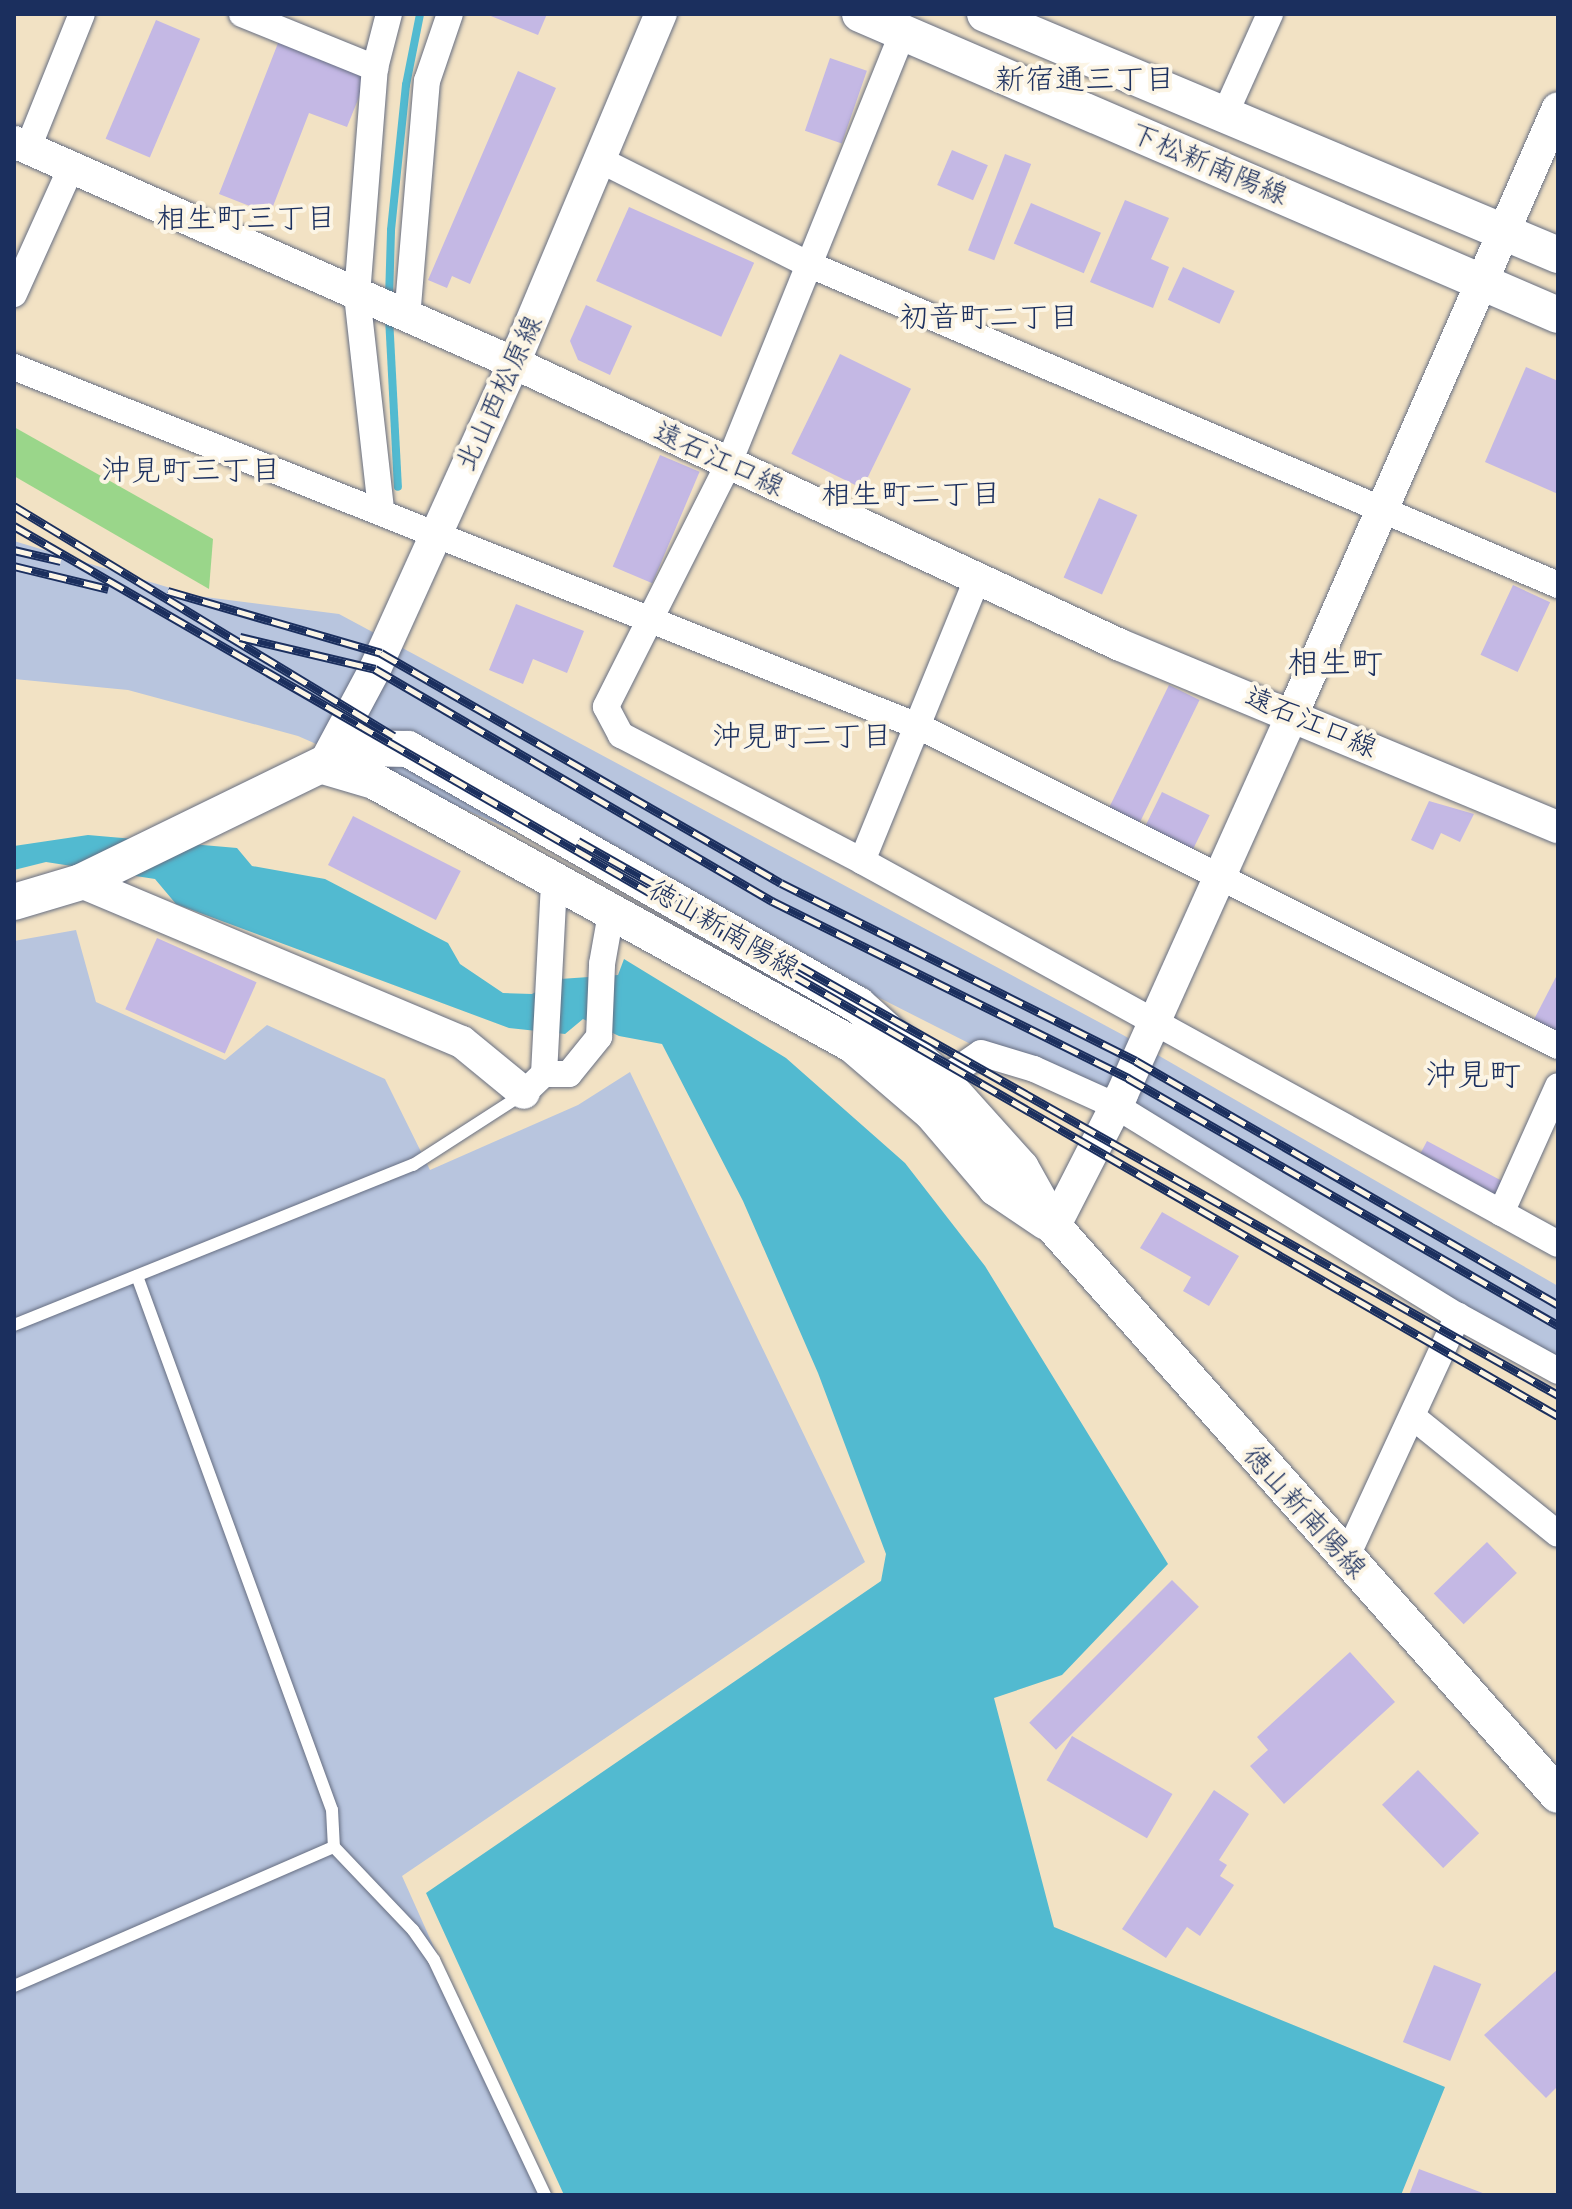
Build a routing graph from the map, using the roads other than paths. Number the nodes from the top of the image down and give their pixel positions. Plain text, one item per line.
1 (82, 14) edge
2 (242, 14) edge
3 (389, 14) edge
4 (450, 14) edge
5 (661, 14) edge
6 (860, 14) edge
7 (985, 14) edge
8 (1270, 14) edge
9 (903, 32) junction
10 (375, 68) junction
11 (1558, 108) edge
12 (1225, 114) junction
13 (21, 145) edge
14 (602, 161) junction
15 (71, 168) junction
16 (1504, 231) junction
17 (1558, 255) edge
18 (808, 264) junction
19 (1482, 281) junction
20 (14, 294) edge
21 (364, 298) junction
22 (1558, 315) edge
23 (406, 318) junction
24 (514, 363) junction
25 (14, 367) edge
26 (729, 463) junction
27 (1384, 507) junction
28 (381, 509) junction
29 (434, 533) junction
30 (977, 579) junction
31 (1558, 585) edge
32 (645, 621) junction
33 (1293, 713) junction
34 (920, 727) junction
35 (323, 766) junction
36 (1558, 827) edge
37 (862, 861) junction
38 (1220, 875) junction
39 (86, 878) junction
40 (554, 880) junction
41 (14, 902) edge
42 (612, 908) junction
43 (1153, 1023) junction
44 (1558, 1046) edge
45 (942, 1080) junction
46 (534, 1084) junction
47 (1558, 1086) edge
48 (1116, 1106) junction
49 (1501, 1213) junction
50 (1054, 1227) junction
51 (1558, 1244) edge
52 (137, 1276) junction
53 (1458, 1316) junction
54 (14, 1325) edge
55 (1558, 1371) edge
56 (1413, 1417) junction
57 (1558, 1534) edge
58 (1346, 1558) junction
59 (1558, 1795) edge
60 (334, 1847) junction
61 (14, 1986) edge
62 (545, 2195) edge

1 - 13 street
2 - 10 street
3 - 10 street
4 - 23 street
5 - 14 street, 北山西松原線
6 - 9 main road, 下松新南陽線
7 - 12 main road, 下松新南陽線
8 - 12 street
9 - 18 street
9 - 19 main road, 下松新南陽線
10 - 21 street
11 - 16 street
12 - 16 main road, 下松新南陽線
13 - 15 street, 遠石江口線
14 - 18 street
14 - 24 street, 北山西松原線
15 - 20 street
15 - 21 street, 遠石江口線
16 - 17 main road, 下松新南陽線
16 - 19 street
18 - 26 street
18 - 27 street
19 - 22 main road, 下松新南陽線
19 - 27 street
21 - 23 street, 遠石江口線
21 - 28 street
23 - 24 street, 遠石江口線
24 - 26 street, 遠石江口線
24 - 29 street, 北山西松原線
25 - 28 street
26 - 30 street, 遠石江口線
26 - 32 street
27 - 31 street
27 - 33 street
28 - 29 street
29 - 32 street
29 - 35 street, 北山西松原線
30 - 33 street, 遠石江口線
30 - 34 street
32 - 34 street
32 - 37 street
33 - 36 street, 遠石江口線
33 - 38 street
34 - 37 street
34 - 38 street
35 - 39 main road, 徳山新南陽線
35 - 40 main road, 徳山新南陽線
35 - 45 main road, 徳山新南陽線
37 - 43 street
38 - 43 street
38 - 44 street
39 - 41 main road, 徳山新南陽線
39 - 46 street
40 - 42 main road, 徳山新南陽線
40 - 46 street
42 - 46 street
42 - 50 main road, 徳山新南陽線
43 - 48 street
43 - 49 street
45 - 48 street
45 - 50 main road, 徳山新南陽線
46 - 52 lane
47 - 49 street
48 - 50 street
48 - 53 street
49 - 51 street
50 - 58 main road, 徳山新南陽線
52 - 54 lane
52 - 60 lane
53 - 55 street
53 - 56 street
56 - 57 street
56 - 58 street
58 - 59 main road, 徳山新南陽線
60 - 61 lane
60 - 62 lane

